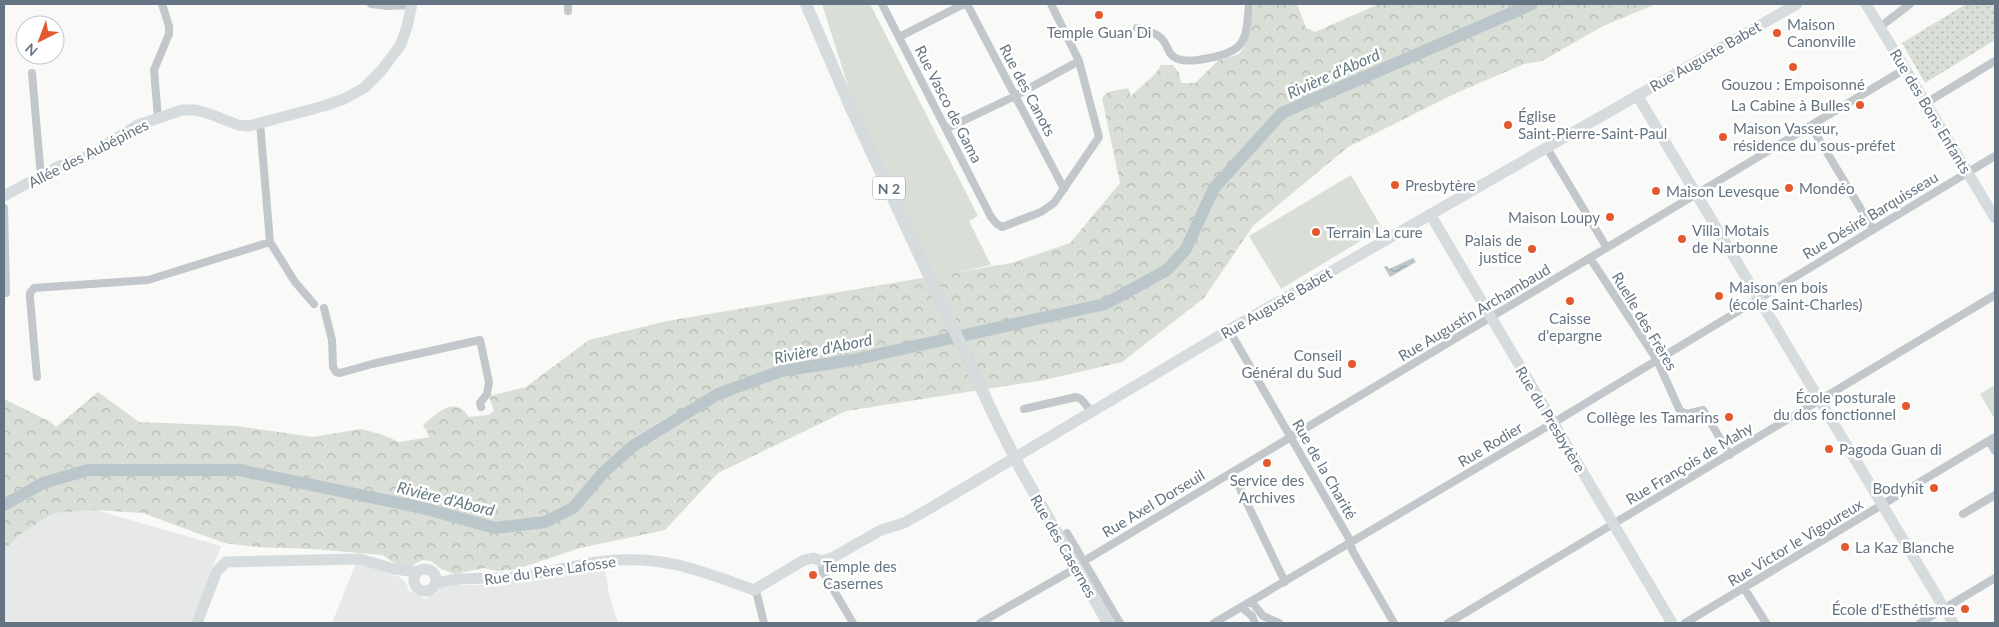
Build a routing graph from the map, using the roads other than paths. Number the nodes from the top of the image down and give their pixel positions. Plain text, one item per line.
1 (162, 4) edge
2 (371, 4) edge
3 (797, 4) edge
4 (806, 4) edge
5 (816, 4) edge
6 (882, 4) edge
7 (966, 4) edge
8 (1051, 4) edge
9 (1249, 4) edge
10 (1797, 4) edge
11 (1866, 4) edge
12 (1910, 4) edge
13 (412, 5) edge
14 (1880, 27) junction
15 (1137, 28) dead end
16 (899, 37) junction
17 (1080, 61) junction
18 (1995, 61) edge
19 (1905, 69) junction
20 (32, 73) dead end
21 (1015, 96) junction
22 (1637, 96) junction
23 (1926, 103) junction
24 (849, 104) junction
25 (158, 118) junction
26 (260, 123) junction
27 (1811, 126) junction
28 (946, 129) junction
29 (1547, 148) junction
30 (1995, 156) edge
31 (1968, 172) junction
32 (41, 176) junction
33 (1064, 189) junction
34 (1697, 194) junction
35 (4, 196) edge
36 (4, 208) edge
37 (1430, 214) junction
38 (1995, 218) edge
39 (1873, 229) junction
40 (270, 242) junction
41 (1606, 248) junction
42 (1590, 258) junction
43 (6, 293) dead end
44 (1995, 295) edge
45 (1758, 298) junction
46 (314, 304) dead end
47 (324, 308) dead end
48 (1491, 318) junction
49 (1229, 330) junction
50 (1656, 360) junction
51 (37, 377) dead end
52 (1820, 401) junction
53 (481, 407) dead end
54 (1024, 408) dead end
55 (1092, 412) junction
56 (1553, 422) junction
57 (1291, 437) junction
58 (1992, 439) edge
59 (1995, 451) edge
60 (1730, 455) junction
61 (1232, 472) junction
62 (1995, 495) edge
63 (1883, 505) junction
64 (1963, 514) dead end
65 (1614, 524) junction
66 (1067, 534) dead end
67 (1351, 542) junction
68 (1089, 558) dead end
69 (821, 561) junction
70 (1076, 568) junction
71 (415, 577) junction
72 (1995, 578) edge
73 (435, 579) junction
74 (1285, 582) junction
75 (1744, 588) junction
76 (754, 590) junction
77 (1251, 601) junction
78 (1242, 607) junction
79 (1944, 609) junction
80 (1270, 620) junction
81 (197, 623) edge
82 (764, 623) edge
83 (853, 623) edge
84 (980, 623) edge
85 (1108, 623) edge
86 (1120, 623) edge
87 (1214, 623) edge
88 (1255, 623) edge
89 (1260, 623) edge
90 (1280, 623) edge
91 (1394, 623) edge
92 (1448, 623) edge
93 (1672, 623) edge
94 (1685, 623) edge
95 (1766, 623) edge
96 (1920, 623) edge
97 (1953, 623) edge

1 - 25 street
2 - 13 street
3 - 24 main road
4 - 24 main road, N 2
5 - 24 main road
6 - 16 street, Rue Vasco de Gama
7 - 16 street
7 - 21 street, Rue des Canots
8 - 17 street
9 - 15 street
10 - 22 street, Rue Auguste Babet
11 - 14 street, Rue des Bons Enfants
12 - 14 street
13 - 26 street, Allée des Aubépines
14 - 19 street, Rue des Bons Enfants
16 - 28 street, Rue Vasco de Gama
17 - 21 street
17 - 33 street
18 - 23 street
19 - 23 street, Rue des Bons Enfants
19 - 27 street, Rue Augustin Archambaud
20 - 32 street
21 - 28 street
21 - 33 street, Rue des Canots
22 - 29 street, Rue Auguste Babet
22 - 34 street
23 - 31 street, Rue des Bons Enfants
24 - 70 main road, Rue des Casernes / N 2
25 - 26 street, Allée des Aubépines
25 - 32 street, Allée des Aubépines
26 - 40 street
27 - 34 street, Rue Augustin Archambaud
27 - 39 street
28 - 33 street, Rue Vasco de Gama
29 - 37 street, Rue Auguste Babet
29 - 41 street
30 - 31 street, Rue Désiré Barquisseau
31 - 38 street, Rue des Bons Enfants
31 - 39 street, Rue Désiré Barquisseau
32 - 35 street, Allée des Aubépines
34 - 41 street, Rue Augustin Archambaud
34 - 45 street
36 - 43 street
37 - 48 street, Rue du Presbytère
37 - 49 street, Rue Auguste Babet
39 - 45 street, Rue Désiré Barquisseau
40 - 46 street
40 - 51 street
41 - 42 street, Rue Augustin Archambaud
42 - 48 street, Rue Augustin Archambaud
42 - 50 street, Ruelle des Frères
44 - 52 street, Rue François de Mahy
45 - 50 street, Rue Rodier
45 - 52 street
47 - 53 street
48 - 56 street, Rue du Presbytère
48 - 57 street, Rue Augustin Archambaud
49 - 55 street, Rue Auguste Babet
49 - 57 street, Rue de la Charité
50 - 56 street, Rue Rodier
50 - 60 street, Ruelle des Frères
52 - 60 street, Rue François de Mahy
52 - 63 street
54 - 55 street
55 - 69 street, Rue Auguste Babet
56 - 65 street, Rue du Presbytère
56 - 67 street, Rue Rodier
57 - 61 street, Rue Augustin Archambaud
57 - 67 street, Rue de la Charité
58 - 59 street
58 - 63 street, Rue Victor le Vigoureux
60 - 65 street, Rue François de Mahy
61 - 68 street, Rue Axel Dorseuil
61 - 74 street
62 - 64 street
63 - 75 street, Rue Victor le Vigoureux
63 - 79 street
65 - 92 street, Rue François de Mahy
65 - 93 street, Rue du Presbytère
66 - 86 street
67 - 74 street, Rue Rodier
67 - 91 street, Rue de la Charité
69 - 76 street, Rue Auguste Babet
69 - 83 street
70 - 84 street
70 - 85 main road, Rue des Casernes / N 2
71 - 73 street
71 - 73 street
71 - 81 street
72 - 79 street
73 - 76 street, Rue du Père Lafosse
74 - 77 street
75 - 94 street, Rue Victor le Vigoureux
75 - 95 street
76 - 82 street
77 - 78 street
77 - 80 street
78 - 87 street
78 - 88 street
79 - 96 street
79 - 97 street
80 - 89 street
80 - 90 street

